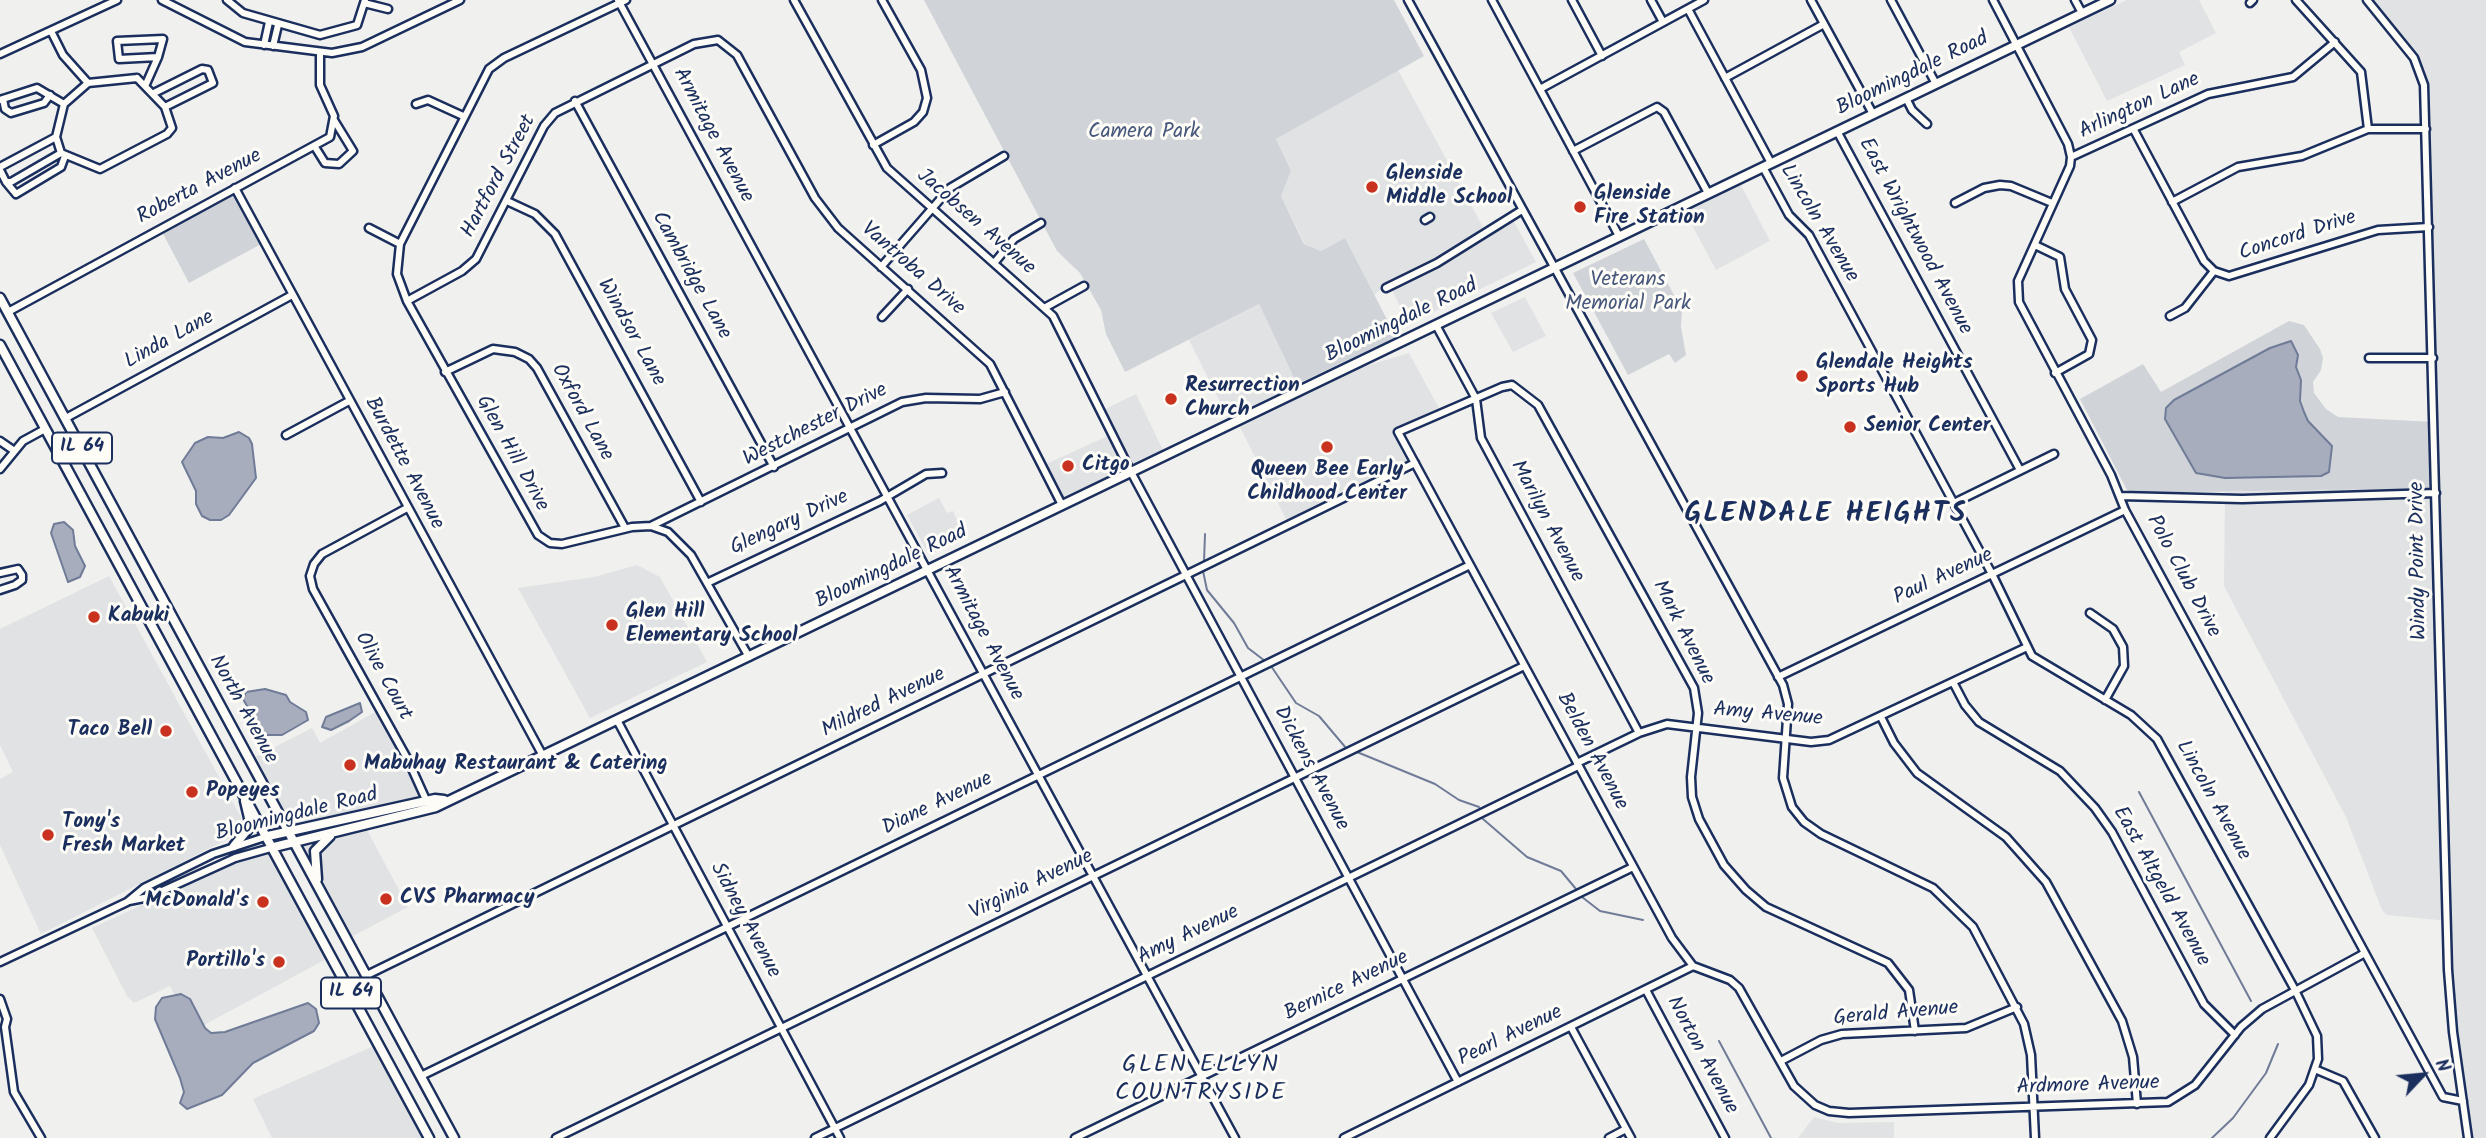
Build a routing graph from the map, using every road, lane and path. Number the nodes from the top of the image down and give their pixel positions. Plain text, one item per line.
1 (117, 0) edge
2 (162, 0) edge
3 (228, 0) edge
4 (460, 0) edge
5 (793, 0) edge
6 (882, 0) edge
7 (1408, 0) edge
8 (1492, 0) edge
9 (1572, 0) edge
10 (1651, 0) edge
11 (1704, 0) edge
12 (1811, 0) edge
13 (1891, 0) edge
14 (1993, 0) edge
15 (2075, 0) edge
16 (2110, 0) edge
17 (2296, 0) edge
18 (2367, 0) edge
19 (621, 1) edge
20 (364, 2) edge
21 (388, 9) dead end
22 (1688, 9) junction
23 (2082, 13) junction
24 (269, 22) junction
25 (1663, 22) junction
26 (1824, 24) junction
27 (278, 25) junction
28 (51, 31) junction
29 (2335, 42) junction
30 (264, 45) junction
31 (2016, 45) junction
32 (273, 46) junction
33 (320, 52) junction
34 (0, 54) edge
35 (1602, 56) junction
36 (158, 57) junction
37 (739, 58) joint
38 (653, 64) junction
39 (1725, 78) junction
40 (88, 83) junction
41 (146, 84) junction
42 (1936, 84) junction
43 (1540, 89) junction
44 (154, 93) junction
45 (50, 95) junction
46 (1906, 98) junction
47 (2, 100) edge
48 (575, 101) junction
49 (64, 104) junction
50 (416, 104) dead end
51 (165, 107) junction
52 (1873, 114) junction
53 (463, 116) junction
54 (334, 121) junction
55 (1927, 124) dead end
56 (2134, 130) junction
57 (2368, 130) junction
58 (2426, 130) junction
59 (1837, 131) junction
60 (56, 137) junction
61 (873, 145) junction
62 (315, 147) junction
63 (1573, 151) junction
64 (63, 155) junction
65 (1004, 156) dead end
66 (2071, 157) junction
67 (1767, 165) junction
68 (0, 168) edge
69 (6, 181) junction
70 (235, 188) junction
71 (1708, 194) junction
72 (507, 201) junction
73 (2172, 202) junction
74 (1955, 203) dead end
75 (2052, 203) junction
76 (931, 208) junction
77 (1522, 210) junction
78 (1041, 223) dead end
79 (2429, 227) junction
80 (369, 228) dead end
81 (1619, 236) junction
82 (400, 244) junction
83 (2035, 244) junction
84 (995, 262) junction
85 (881, 267) junction
86 (1555, 267) junction
87 (2214, 271) junction
88 (1084, 286) dead end
89 (1385, 288) dead end
90 (908, 289) junction
91 (292, 295) junction
92 (0, 298) edge
93 (407, 302) junction
94 (1046, 307) junction
95 (8, 312) junction
96 (2170, 316) dead end
97 (882, 317) dead end
98 (1436, 325) junction
99 (0, 345) edge
100 (2369, 358) dead end
101 (2433, 358) junction
102 (445, 372) junction
103 (2055, 373) junction
104 (1005, 392) junction
105 (1476, 399) junction
106 (349, 401) junction
107 (66, 418) junction
108 (45, 429) junction
109 (851, 429) junction
110 (286, 435) dead end
111 (0, 441) edge
112 (13, 450) junction
113 (2054, 454) dead end
114 (1415, 463) junction
115 (774, 467) junction
116 (0, 469) edge
117 (2020, 470) junction
118 (1131, 472) junction
119 (942, 473) dead end
120 (2436, 493) junction
121 (888, 496) junction
122 (2120, 496) junction
123 (701, 502) junction
124 (1954, 502) junction
125 (1062, 505) junction
126 (407, 508) junction
127 (2125, 510) junction
128 (651, 526) junction
129 (625, 528) junction
130 (1470, 565) junction
131 (928, 570) junction
132 (0, 573) edge
133 (1186, 574) junction
134 (1992, 574) junction
135 (707, 583) junction
136 (0, 590) edge
137 (2090, 613) dead end
138 (2027, 647) junction
139 (749, 657) junction
140 (1524, 666) junction
141 (984, 675) junction
142 (1241, 677) junction
143 (1778, 677) junction
144 (1954, 682) junction
145 (2105, 700) junction
146 (1881, 717) junction
147 (617, 720) junction
148 (1697, 727) junction
149 (1639, 733) junction
150 (1784, 739) junction
151 (543, 756) junction
152 (1577, 765) junction
153 (1038, 775) junction
154 (1295, 777) junction
155 (238, 782) junction
156 (444, 800) junction
157 (427, 802) junction
158 (673, 826) junction
159 (289, 832) junction
160 (333, 834) junction
161 (268, 836) junction
162 (295, 842) junction
163 (234, 846) junction
164 (274, 847) junction
165 (1633, 867) junction
166 (1093, 876) junction
167 (1349, 878) junction
168 (318, 885) junction
169 (127, 902) junction
170 (726, 927) junction
171 (2365, 953) junction
172 (0, 962) edge
173 (1693, 966) junction
174 (367, 975) junction
175 (1148, 976) junction
176 (1403, 979) junction
177 (1646, 990) junction
178 (2295, 990) junction
179 (0, 999) edge
180 (2017, 1007) junction
181 (2, 1025) edge
182 (781, 1027) junction
183 (1571, 1027) junction
184 (1915, 1031) junction
185 (2235, 1035) junction
186 (1781, 1061) junction
187 (2316, 1070) junction
188 (421, 1076) junction
189 (1202, 1077) junction
190 (1458, 1082) junction
191 (2463, 1101) junction
192 (2137, 1104) junction
193 (2033, 1107) junction
194 (835, 1128) junction
195 (1626, 1129) junction
196 (41, 1138) edge
197 (429, 1138) edge
198 (454, 1138) edge
199 (556, 1138) edge
200 (815, 1138) edge
201 (840, 1138) edge
202 (1075, 1138) edge
203 (1235, 1138) edge
204 (1344, 1138) edge
205 (1609, 1138) edge
206 (1631, 1138) edge
207 (1725, 1138) edge
208 (2035, 1138) edge
209 (2270, 1138) edge
210 (2375, 1138) edge
211 (2468, 1138) edge

1 - 28 street
2 - 30 street
3 - 24 street
4 - 33 street
5 - 61 street, Jacobsen Avenue
6 - 61 street
7 - 77 street
8 - 43 street
9 - 35 street
10 - 25 street
11 - 22 street
12 - 26 street
13 - 42 street
14 - 31 street
15 - 23 street
16 - 23 main road, Bloomingdale Road
17 - 29 street
18 - 58 street, Windy Point Drive
19 - 38 street, Armitage Avenue
19 - 53 street
20 - 21 street
20 - 27 street
22 - 25 street
22 - 39 street, Lincoln Avenue
23 - 31 main road, Bloomingdale Road
24 - 27 street
24 - 30 street
25 - 35 street
26 - 39 street
26 - 52 street
27 - 32 street
28 - 34 street
28 - 40 street
29 - 56 street, Arlington Lane
29 - 57 street
30 - 32 street
31 - 42 main road, Bloomingdale Road
31 - 66 street
32 - 33 street
33 - 54 street
35 - 43 street
36 - 36 street
36 - 41 street
37 - 38 street, Hartford Street
37 - 85 street, Vantroba Drive
38 - 48 street, Hartford Street
38 - 109 street, Armitage Avenue
39 - 67 street, Lincoln Avenue
40 - 41 street
40 - 49 street
41 - 44 street
42 - 46 main road, Bloomingdale Road
43 - 63 street
44 - 51 street
44 - 51 street
45 - 47 street
45 - 47 street
45 - 49 street
46 - 52 main road, Bloomingdale Road
46 - 55 street
48 - 72 street, Hartford Street
48 - 115 street, Cambridge Lane
49 - 60 street
50 - 53 street
51 - 64 street
52 - 59 main road, Bloomingdale Road
53 - 82 street
54 - 62 street, Roberta Avenue
54 - 62 street
56 - 66 street, Arlington Lane
56 - 73 street, Concord Drive
57 - 58 street
57 - 73 street
58 - 79 street, Windy Point Drive
59 - 67 main road, Bloomingdale Road
59 - 117 street, East Wrightwood Avenue
60 - 64 street
60 - 68 street
61 - 76 street, Jacobsen Avenue
62 - 70 street, Roberta Avenue
63 - 71 street
63 - 81 street
64 - 69 street
64 - 69 street
65 - 76 street
66 - 75 street, Polo Club Drive
67 - 71 main road, Bloomingdale Road
67 - 124 street, Lincoln Avenue
68 - 69 street
70 - 91 street, Burdette Avenue
70 - 95 street, Roberta Avenue
71 - 81 main road, Bloomingdale Road
72 - 93 street, Hartford Street
72 - 123 street, Windsor Lane
73 - 87 street, Concord Drive
74 - 75 street
75 - 83 street, Polo Club Drive
76 - 84 street, Jacobsen Avenue
76 - 85 street
77 - 86 street
77 - 89 street
78 - 84 street
79 - 87 street, Concord Drive
79 - 101 street, Windy Point Drive
80 - 82 street
81 - 86 main road, Bloomingdale Road
82 - 93 street, Glen Hill Drive
83 - 103 street, Polo Club Drive
83 - 103 street
84 - 94 street, Jacobsen Avenue
85 - 90 street, Vantroba Drive
86 - 98 main road, Bloomingdale Road
86 - 143 street
87 - 96 street
88 - 94 street
90 - 97 street
90 - 104 street, Vantroba Drive
91 - 106 street, Burdette Avenue
91 - 107 street, Linda Lane
92 - 95 main road, North Avenue / IL 64
93 - 102 street, Glen Hill Drive
94 - 118 street, Jacobsen Avenue
95 - 107 main road, North Avenue / IL 64
98 - 105 street, Marilyn Avenue
98 - 118 main road, Bloomingdale Road
99 - 108 main road, North Avenue / IL 64
100 - 101 street
101 - 120 street, Windy Point Drive
102 - 129 street, Glen Hill Drive
102 - 129 street, Oxford Lane
103 - 122 street, Polo Club Drive
104 - 109 street, Westchester Drive
104 - 125 street, Vantroba Drive
105 - 114 street, Belden Avenue
105 - 148 street, Mark Avenue
105 - 149 street, Marilyn Avenue
106 - 110 street
106 - 126 street, Burdette Avenue
107 - 159 main road, North Avenue / IL 64
108 - 112 street
108 - 155 main road, North Avenue / IL 64
109 - 115 street, Westchester Drive
109 - 121 street, Armitage Avenue
111 - 112 street
112 - 116 street
113 - 117 street
114 - 130 street, Belden Avenue
114 - 133 street, Mildred Avenue
115 - 123 street, Westchester Drive
117 - 124 street
118 - 125 main road, Bloomingdale Road
118 - 133 street, Dickens Avenue
119 - 121 street, Glengary Drive
120 - 122 street
120 - 191 street, Windy Point Drive
121 - 131 street, Armitage Avenue
121 - 135 street, Glengary Drive
122 - 127 street, Polo Club Drive
123 - 128 street, Westchester Drive
124 - 134 street, Lincoln Avenue
125 - 131 main road, Bloomingdale Road
126 - 151 street, Burdette Avenue
126 - 157 street, Olive Court
127 - 134 street, Paul Avenue
127 - 171 street, Polo Club Drive
128 - 129 street, Glen Hill Drive
128 - 135 street
130 - 140 street, Belden Avenue
130 - 142 street, Diane Avenue
131 - 139 main road, Bloomingdale Road
131 - 141 street, Armitage Avenue
132 - 136 street
133 - 141 street, Mildred Avenue
133 - 142 street, Dickens Avenue
134 - 138 street, Lincoln Avenue
134 - 143 street, Paul Avenue
135 - 139 street
137 - 145 street
138 - 144 street, Amy Avenue
138 - 145 street, Lincoln Avenue
139 - 147 main road, Bloomingdale Road
140 - 152 street, Belden Avenue
140 - 154 street, Virginia Avenue
141 - 153 street, Armitage Avenue
141 - 158 street, Mildred Avenue
142 - 153 street, Diane Avenue
142 - 154 street, Dickens Avenue
143 - 150 street
144 - 146 street, Amy Avenue
144 - 185 street, East Altgeld Avenue
145 - 178 street, Lincoln Avenue
146 - 150 street, Amy Avenue
146 - 192 street
147 - 151 main road, Bloomingdale Road
147 - 158 street, Sidney Avenue
148 - 149 street, Amy Avenue
148 - 150 street, Amy Avenue
148 - 184 street, Mark Avenue
149 - 152 street, Amy Avenue
150 - 180 street
151 - 156 main road, Bloomingdale Road
152 - 165 street, Belden Avenue
152 - 167 street, Amy Avenue
153 - 166 street, Armitage Avenue
153 - 170 street, Diane Avenue
154 - 166 street, Virginia Avenue
154 - 167 street, Dickens Avenue
155 - 161 main road, North Avenue / IL 64
155 - 163 main road
156 - 157 main road, Bloomingdale Road
156 - 160 main road, Bloomingdale Road
157 - 159 main road, Bloomingdale Road
158 - 170 street, Sidney Avenue
158 - 174 street, Mildred Avenue
159 - 161 main road, Bloomingdale Road
159 - 162 main road, North Avenue / IL 64
160 - 162 main road, Bloomingdale Road
160 - 168 main road
161 - 163 street, Bloomingdale Road
161 - 164 main road, North Avenue / IL 64
162 - 164 main road, Bloomingdale Road
162 - 168 main road, North Avenue / IL 64
163 - 169 street, Bloomingdale Road
164 - 169 street, Bloomingdale Road
164 - 197 main road, North Avenue / IL 64
165 - 173 street, Belden Avenue
165 - 176 street, Bernice Avenue
166 - 175 street, Armitage Avenue
166 - 182 street, Virginia Avenue
167 - 175 street, Amy Avenue
167 - 176 street, Dickens Avenue
168 - 174 main road, North Avenue / IL 64
169 - 172 street, Bloomingdale Road
170 - 182 street, Sidney Avenue
170 - 188 street, Diane Avenue
171 - 178 street, Ardmore Avenue
171 - 191 street, Polo Club Drive
173 - 177 street, Pearl Avenue
173 - 186 street, Belden Avenue
174 - 188 main road, North Avenue / IL 64
175 - 189 street, Armitage Avenue
175 - 194 street, Amy Avenue
176 - 189 street, Bernice Avenue
176 - 190 street, Dickens Avenue
177 - 183 street, Pearl Avenue
177 - 207 street, Norton Avenue
178 - 185 street, Ardmore Avenue
178 - 187 street, Lincoln Avenue
179 - 181 street
180 - 184 street, Gerald Avenue
180 - 193 street
181 - 196 street
182 - 194 street, Sidney Avenue
182 - 199 street, Virginia Avenue
183 - 190 street, Pearl Avenue
183 - 195 street
184 - 186 street, Gerald Avenue
185 - 192 street, Ardmore Avenue
186 - 193 street, Ardmore Avenue
187 - 209 street
187 - 210 street
188 - 198 main road, North Avenue / IL 64
189 - 202 street, Bernice Avenue
189 - 203 street, Armitage Avenue
190 - 204 street, Pearl Avenue
191 - 211 street, Windy Point Drive
192 - 193 street, Ardmore Avenue
193 - 208 street
194 - 200 street, Amy Avenue
194 - 201 street, Sidney Avenue
195 - 205 street
195 - 206 street

